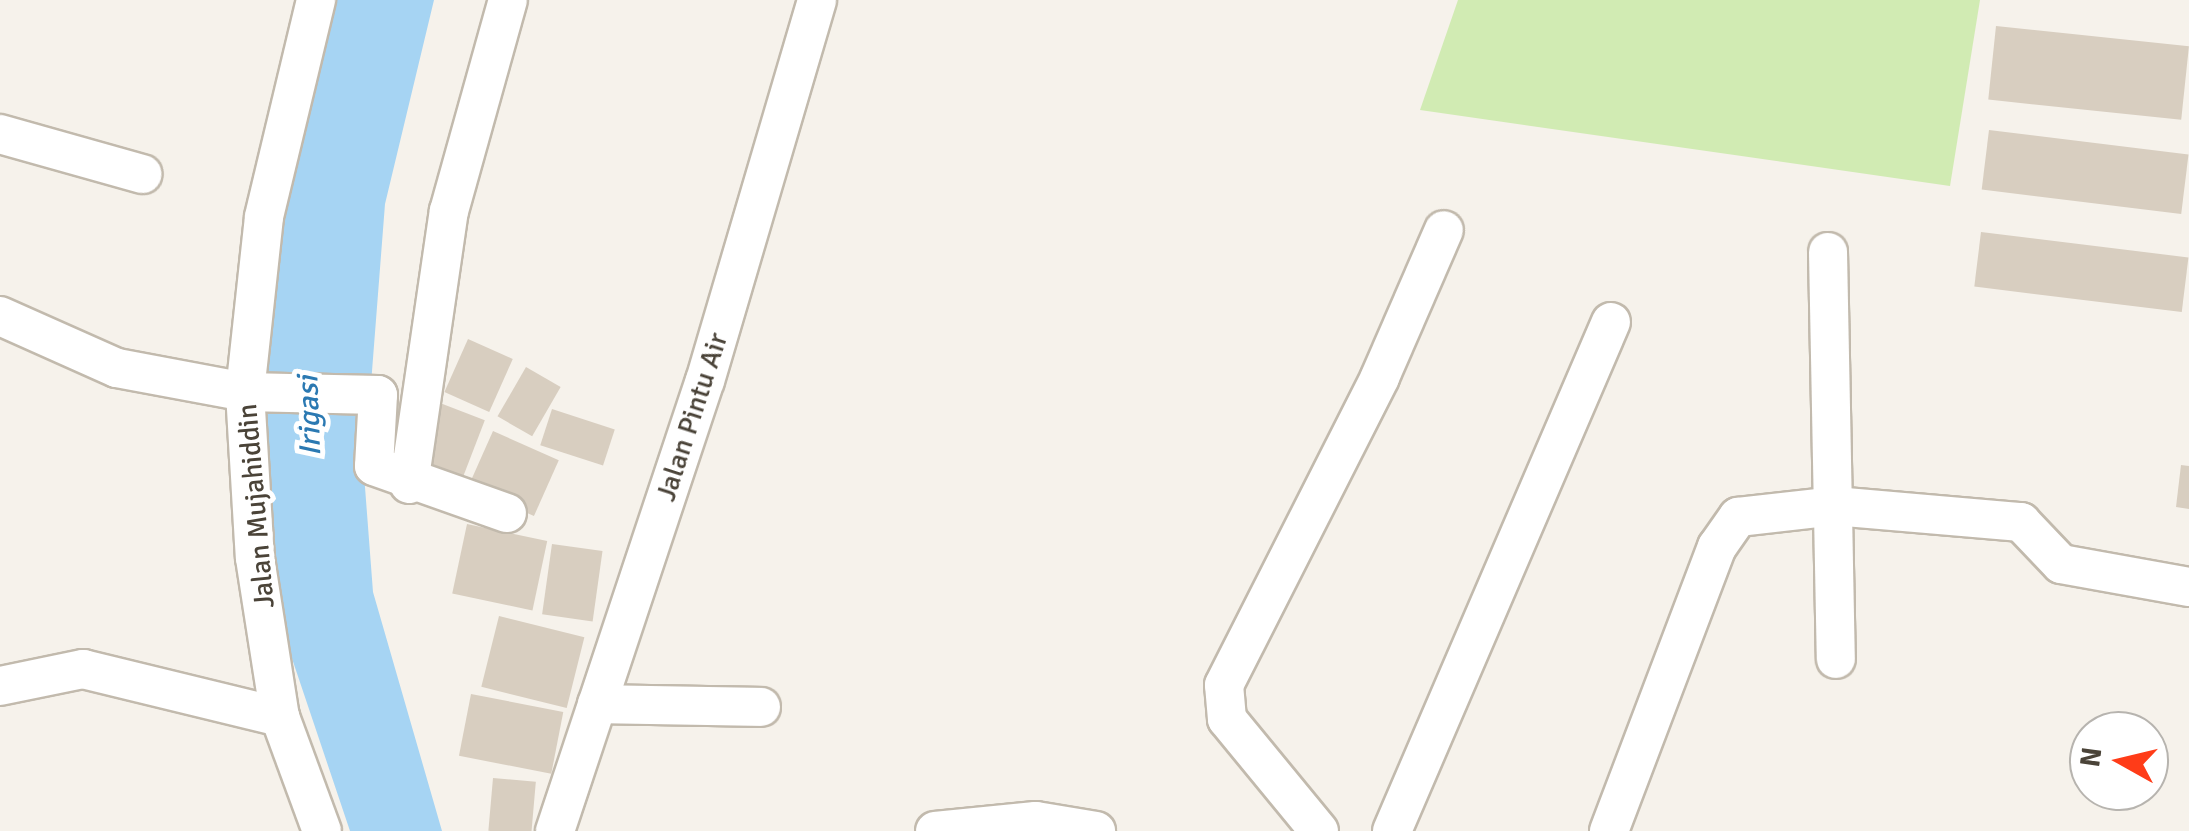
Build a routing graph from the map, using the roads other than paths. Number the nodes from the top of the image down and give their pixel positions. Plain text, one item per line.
1 (316, 0) edge
2 (508, 0) edge
3 (817, 0) edge
4 (0, 134) edge
5 (142, 174) dead end
6 (1444, 230) dead end
7 (1828, 252) dead end
8 (0, 316) edge
9 (1611, 322) dead end
10 (261, 390) junction
11 (408, 484) junction
12 (1834, 506) junction
13 (507, 513) dead end
14 (2189, 587) edge
15 (1836, 659) dead end
16 (0, 686) edge
17 (596, 704) junction
18 (760, 706) dead end
19 (280, 717) junction
20 (322, 831) edge
21 (555, 831) edge
22 (935, 831) edge
23 (1096, 831) edge
24 (1319, 831) edge
25 (1392, 831) edge
26 (1610, 831) edge

1 - 10 street, Jalan Mujahiddin
2 - 11 street
3 - 17 street, Jalan Pintu Air
4 - 5 street
6 - 24 street
7 - 12 street
8 - 10 street
9 - 25 street
10 - 11 street
10 - 19 street, Jalan Mujahiddin
11 - 13 street
12 - 14 street
12 - 15 street
12 - 26 street
16 - 19 street
17 - 18 street
17 - 21 street, Jalan Pintu Air
19 - 20 street, Jalan Mujahiddin
22 - 23 street

